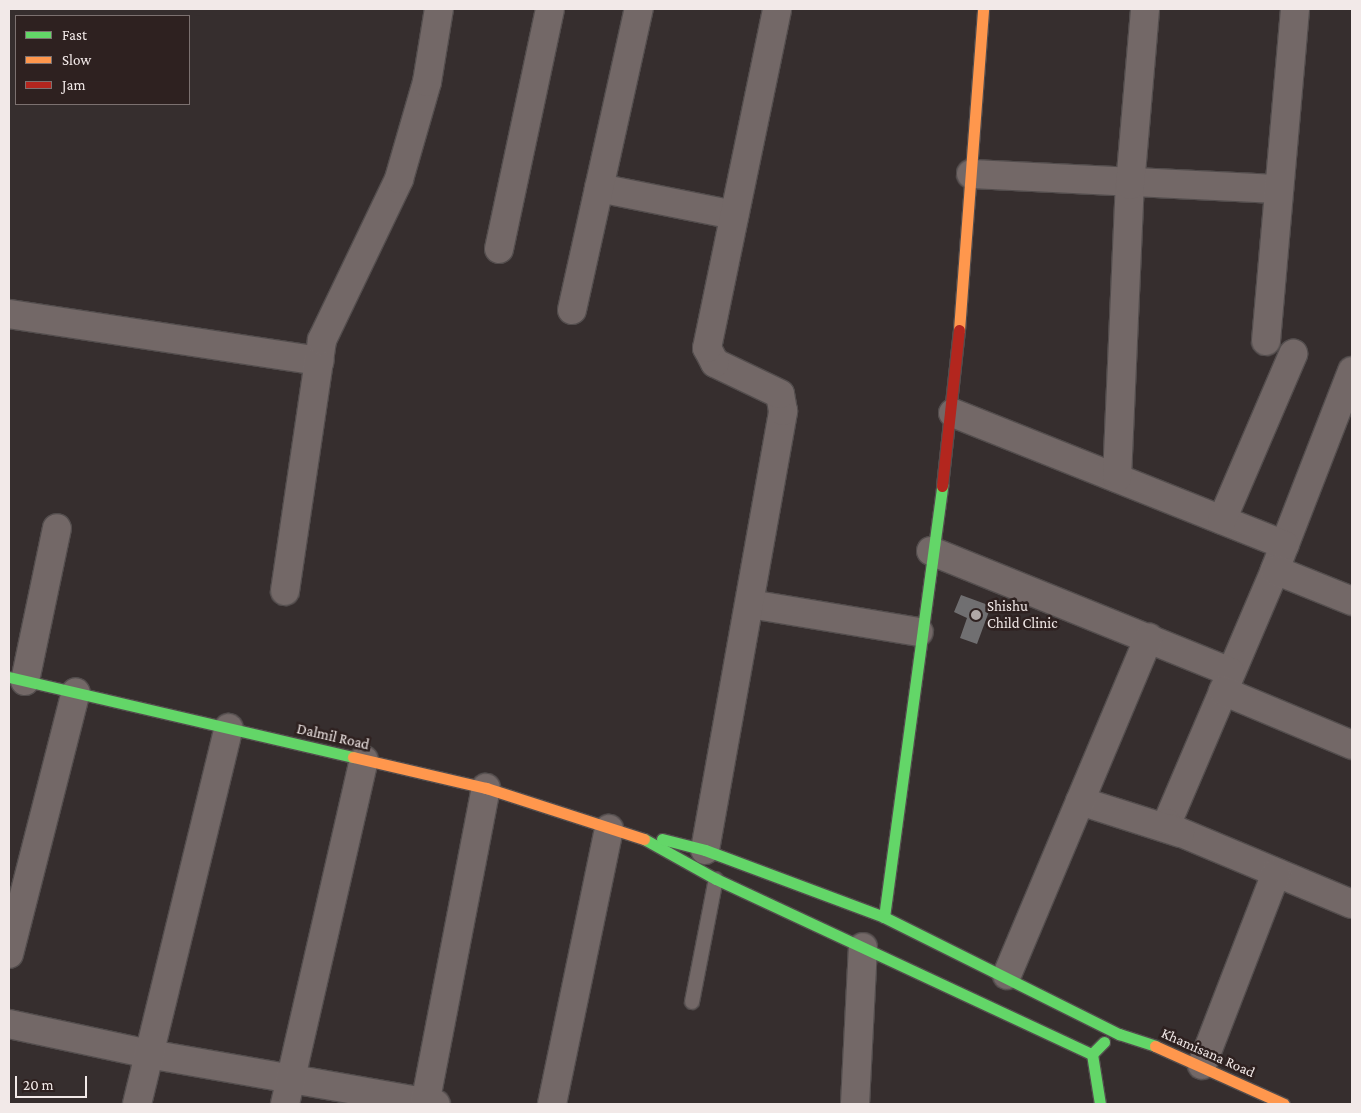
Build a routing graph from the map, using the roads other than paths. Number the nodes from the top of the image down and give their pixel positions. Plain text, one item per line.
1 (550, 9) edge
2 (639, 9) edge
3 (777, 9) edge
4 (984, 9) edge
5 (1145, 9) edge
6 (1295, 9) edge
7 (431, 10) edge
8 (971, 174) junction
9 (1130, 184) junction
10 (599, 188) junction
11 (1278, 189) junction
12 (734, 215) junction
13 (499, 249) dead end
14 (572, 310) dead end
15 (9, 314) edge
16 (1266, 341) dead end
17 (1293, 354) dead end
18 (318, 361) junction
19 (1352, 371) edge
20 (953, 413) junction
21 (1117, 478) junction
22 (1222, 520) junction
23 (57, 528) dead end
24 (1285, 545) junction
25 (932, 551) junction
26 (1275, 570) junction
27 (285, 591) dead end
28 (1352, 601) edge
29 (750, 604) junction
30 (919, 632) junction
31 (1149, 638) junction
32 (17, 679) edge
33 (1227, 681) junction
34 (76, 692) junction
35 (229, 728) junction
36 (1352, 745) edge
37 (364, 760) junction
38 (486, 788) junction
39 (1080, 801) junction
40 (609, 829) junction
41 (1180, 832) junction
42 (646, 840) junction
43 (705, 850) junction
44 (1276, 873) junction
45 (716, 879) junction
46 (1352, 904) edge
47 (884, 917) junction
48 (863, 947) junction
49 (9, 954) edge
50 (1006, 975) junction
51 (692, 1002) dead end
52 (9, 1024) edge
53 (1118, 1034) junction
54 (148, 1054) junction
55 (1092, 1054) junction
56 (1202, 1065) junction
57 (291, 1078) junction
58 (137, 1104) edge
59 (285, 1104) edge
60 (428, 1104) edge
61 (552, 1104) edge
62 (855, 1104) edge
63 (1100, 1104) edge
64 (1284, 1104) edge

1 - 13 street
2 - 10 street
3 - 12 street
4 - 8 street
5 - 9 street
6 - 11 street
7 - 18 street
8 - 9 street
8 - 20 street
9 - 11 street
9 - 21 street
10 - 12 street
10 - 14 street
11 - 16 street
12 - 29 street
15 - 18 street
17 - 22 street
18 - 27 street
19 - 24 street
20 - 21 street
20 - 25 street
21 - 22 street
22 - 24 street
23 - 32 street
24 - 26 street
25 - 30 street
25 - 31 street
26 - 28 street
26 - 33 street
29 - 30 street
29 - 43 street
30 - 47 street
31 - 33 street
31 - 39 street
32 - 34 street, Dalmil Road
33 - 36 street
33 - 41 street
34 - 35 street, Dalmil Road
34 - 49 street
35 - 37 street, Dalmil Road
35 - 54 street
37 - 38 street, Dalmil Road
37 - 57 street
38 - 40 street, Dalmil Road
38 - 60 street
39 - 41 street
39 - 50 street
40 - 42 street, Dalmil Road
40 - 61 street
41 - 44 street
42 - 43 street, Khamisana Road
42 - 45 street
43 - 47 street, Khamisana Road
44 - 46 street
44 - 56 street
45 - 48 street
45 - 51 lane
47 - 50 street, Khamisana Road
48 - 55 street
48 - 62 street
50 - 53 street, Khamisana Road
52 - 54 street
53 - 55 street
53 - 56 street, Khamisana Road
54 - 57 street
54 - 58 street
55 - 63 street
56 - 64 street, Khamisana Road
57 - 59 street
57 - 60 street

